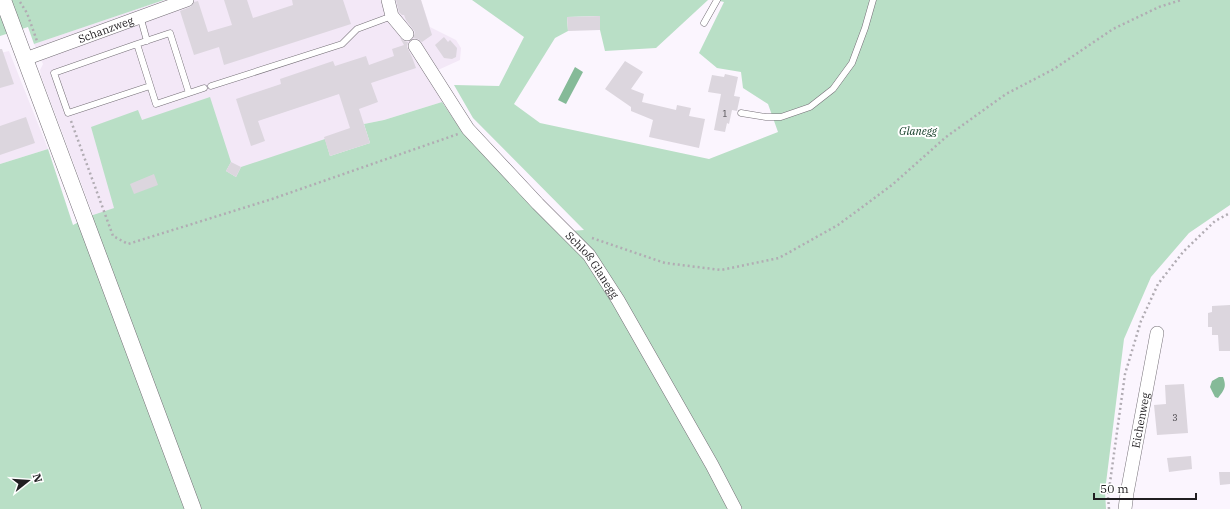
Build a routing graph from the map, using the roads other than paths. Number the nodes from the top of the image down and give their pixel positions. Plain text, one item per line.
1 (3, 0) edge
2 (188, 0) edge
3 (388, 0) edge
4 (717, 0) edge
5 (873, 0) edge
6 (392, 16) junction
7 (142, 23) dead end
8 (704, 23) dead end
9 (407, 34) dead end
10 (147, 41) junction
11 (137, 44) junction
12 (415, 46) dead end
13 (25, 59) junction
14 (150, 86) junction
15 (189, 93) junction
16 (741, 113) dead end
17 (1157, 333) dead end
18 (193, 509) edge
19 (735, 509) edge
20 (1125, 509) edge

1 - 13 street
2 - 13 street, Schanzweg
3 - 6 street
4 - 8 lane
5 - 16 lane
6 - 9 street
6 - 15 lane
7 - 10 lane
10 - 11 lane
10 - 15 lane
11 - 14 lane
11 - 14 lane
12 - 19 street, Schloß Glanegg
13 - 18 street
14 - 15 lane
17 - 20 street, Eichenweg

